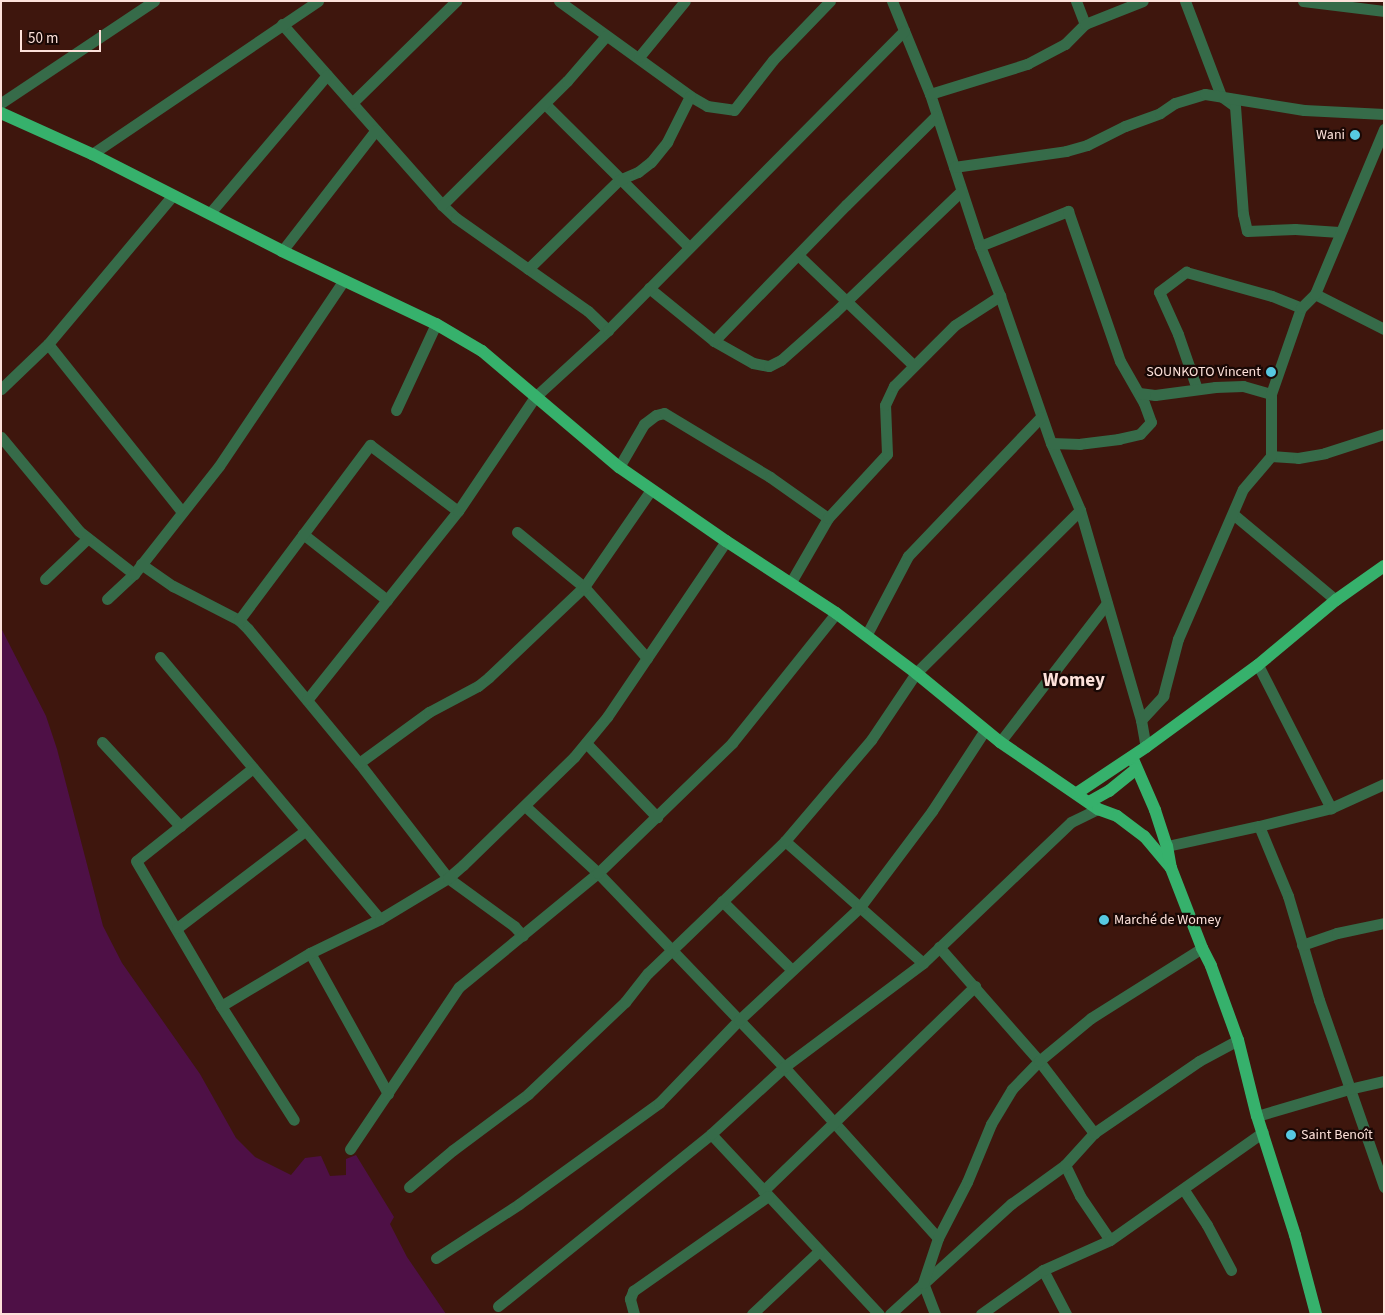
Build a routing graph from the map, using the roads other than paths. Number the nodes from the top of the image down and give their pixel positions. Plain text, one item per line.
1 (154, 1) edge
2 (318, 1) edge
3 (456, 1) edge
4 (559, 1) edge
5 (685, 1) edge
6 (830, 1) edge
7 (892, 1) edge
8 (1076, 1) edge
9 (1143, 1) edge
10 (1184, 1) edge
11 (1310, 2) edge
12 (1384, 11) edge
13 (282, 24) junction
14 (1085, 24) junction
15 (904, 31) junction
16 (606, 36) junction
17 (639, 57) junction
18 (327, 75) junction
19 (930, 94) junction
20 (690, 96) junction
21 (1221, 96) junction
22 (1, 103) edge
23 (352, 103) junction
24 (545, 104) junction
25 (1384, 114) edge
26 (936, 116) junction
27 (4, 117) edge
28 (1384, 129) edge
29 (376, 130) junction
30 (92, 154) junction
31 (954, 167) junction
32 (619, 180) junction
33 (961, 191) junction
34 (173, 195) junction
35 (442, 205) junction
36 (210, 213) junction
37 (1339, 232) junction
38 (980, 246) junction
39 (689, 247) junction
40 (282, 251) junction
41 (798, 254) junction
42 (528, 268) junction
43 (344, 280) junction
44 (649, 288) junction
45 (1315, 294) junction
46 (1000, 296) junction
47 (846, 301) junction
48 (1301, 308) junction
49 (436, 324) junction
50 (1384, 329) edge
51 (608, 330) junction
52 (714, 341) junction
53 (48, 344) junction
54 (914, 365) junction
55 (1, 389) edge
56 (1197, 389) junction
57 (1139, 393) junction
58 (1271, 394) junction
59 (535, 397) junction
60 (396, 410) dead end
61 (1041, 417) junction
62 (1384, 434) edge
63 (1, 436) edge
64 (1051, 443) junction
65 (1271, 456) junction
66 (619, 467) junction
67 (651, 490) junction
68 (1080, 510) junction
69 (458, 511) junction
70 (182, 512) junction
71 (1232, 514) junction
72 (828, 518) junction
73 (517, 532) dead end
74 (303, 534) junction
75 (88, 538) junction
76 (726, 541) junction
77 (1384, 566) edge
78 (137, 569) junction
79 (45, 579) dead end
80 (791, 582) junction
81 (584, 587) junction
82 (107, 599) dead end
83 (387, 600) junction
84 (1336, 600) junction
85 (1107, 603) junction
86 (836, 612) junction
87 (239, 620) junction
88 (866, 634) junction
89 (160, 657) dead end
90 (647, 658) junction
91 (1258, 665) junction
92 (916, 672) junction
93 (306, 700) junction
94 (1141, 720) junction
95 (986, 730) junction
96 (102, 742) dead end
97 (1000, 742) junction
98 (586, 743) junction
99 (1146, 747) junction
100 (359, 763) junction
101 (1134, 763) junction
102 (253, 768) junction
103 (1384, 784) edge
104 (1077, 793) junction
105 (1093, 805) junction
106 (525, 806) junction
107 (1331, 808) junction
108 (657, 817) junction
109 (180, 826) junction
110 (1260, 826) junction
111 (305, 831) junction
112 (785, 841) junction
113 (1167, 846) junction
114 (1171, 868) junction
115 (598, 873) junction
116 (448, 878) junction
117 (722, 901) junction
118 (860, 907) junction
119 (380, 919) junction
120 (1384, 923) edge
121 (177, 928) junction
122 (523, 936) junction
123 (1302, 944) junction
124 (939, 947) junction
125 (1202, 948) junction
126 (671, 951) junction
127 (310, 953) junction
128 (923, 962) junction
129 (792, 970) junction
130 (975, 986) junction
131 (221, 1006) junction
132 (740, 1020) junction
133 (1238, 1040) junction
134 (1039, 1061) junction
135 (784, 1066) junction
136 (1384, 1081) edge
137 (1349, 1089) junction
138 (388, 1094) junction
139 (1257, 1116) junction
140 (294, 1120) dead end
141 (835, 1123) junction
142 (1263, 1132) junction
143 (711, 1134) junction
144 (1094, 1134) junction
145 (350, 1149) dead end
146 (1065, 1165) junction
147 (408, 1187) dead end
148 (1384, 1187) edge
149 (1184, 1190) junction
150 (766, 1193) junction
151 (938, 1238) junction
152 (1110, 1240) junction
153 (819, 1251) junction
154 (436, 1258) dead end
155 (1043, 1270) junction
156 (1231, 1270) dead end
157 (923, 1283) junction
158 (498, 1306) dead end
159 (634, 1314) edge
160 (752, 1314) edge
161 (879, 1314) edge
162 (890, 1314) edge
163 (936, 1314) edge
164 (980, 1314) edge
165 (1066, 1314) edge
166 (1316, 1314) edge

1 - 22 street
2 - 13 street
3 - 23 street
4 - 16 street
5 - 17 street
6 - 20 street
7 - 15 street
8 - 14 street
9 - 14 street
10 - 21 street
11 - 12 street
13 - 18 street
13 - 30 street
14 - 19 street
15 - 19 street
15 - 39 street
16 - 17 street
16 - 24 street
17 - 20 street
18 - 23 street
18 - 36 street
19 - 26 street
20 - 32 street
21 - 25 street
21 - 31 street
21 - 37 street
23 - 29 street
24 - 32 street
24 - 35 street
26 - 31 street
26 - 41 street
27 - 30 main road
28 - 37 street
29 - 35 street
29 - 40 street
30 - 34 main road
31 - 33 street
32 - 39 street
32 - 42 street
33 - 38 street
33 - 47 street
34 - 36 main road
34 - 53 street
35 - 42 street
36 - 40 main road
37 - 45 street
38 - 46 street
38 - 57 street
39 - 44 street
40 - 43 main road
41 - 47 street
41 - 52 street
42 - 51 street
43 - 49 main road
43 - 70 street
44 - 51 street
44 - 52 street
45 - 48 street
45 - 50 street
46 - 54 street
46 - 61 street
47 - 52 street
47 - 54 street
48 - 56 street
48 - 58 street
49 - 59 main road
49 - 60 street
51 - 59 street
53 - 55 street
53 - 70 street
54 - 72 street
56 - 57 street
56 - 58 street
57 - 64 street
58 - 65 street
59 - 66 main road
59 - 69 street
61 - 64 street
61 - 88 street
62 - 65 street
63 - 75 street
64 - 68 street
65 - 71 street
66 - 67 main road
66 - 72 street
67 - 76 main road
67 - 81 street
68 - 85 street
68 - 92 street
69 - 74 street
69 - 83 street
70 - 78 street
71 - 84 street
71 - 94 street
72 - 80 street
73 - 81 street
74 - 83 street
74 - 87 street
75 - 78 street
75 - 79 street
76 - 80 main road
76 - 90 street
77 - 84 main road
78 - 82 street
78 - 87 street
80 - 86 main road
81 - 90 street
81 - 100 street
83 - 93 street
84 - 91 main road
85 - 94 street
85 - 97 street
86 - 88 main road
86 - 108 street
87 - 93 street
88 - 92 main road
89 - 102 street
90 - 98 street
91 - 99 main road
91 - 107 street
92 - 95 main road
92 - 112 street
93 - 100 street
94 - 99 street
95 - 97 main road
95 - 118 street
96 - 109 street
97 - 104 main road
98 - 106 street
98 - 108 street
99 - 101 main road
100 - 116 street
101 - 104 main road
101 - 105 main road
101 - 113 main road
102 - 109 street
102 - 111 street
103 - 107 street
104 - 105 main road
105 - 114 main road
105 - 124 street
106 - 115 street
106 - 116 street
107 - 110 street
108 - 115 street
109 - 121 street
110 - 113 street
110 - 123 street
111 - 119 street
111 - 121 street
112 - 117 street
112 - 118 street
113 - 114 main road
114 - 125 main road
115 - 122 street
115 - 126 street
116 - 119 street
116 - 122 street
117 - 126 street
117 - 129 street
118 - 128 street
118 - 129 street
119 - 127 street
120 - 123 street
121 - 131 street
122 - 138 street
123 - 137 street
124 - 128 street
124 - 130 street
125 - 133 main road
125 - 134 street
126 - 132 street
126 - 147 street
127 - 131 street
127 - 138 street
128 - 135 street
129 - 132 street
130 - 134 street
130 - 141 street
131 - 140 street
132 - 135 street
132 - 154 street
133 - 139 main road
133 - 144 street
134 - 144 street
134 - 151 street
135 - 141 street
135 - 143 street
136 - 137 street
137 - 139 street
137 - 148 street
138 - 145 street
139 - 142 main road
141 - 150 street
141 - 151 street
142 - 149 street
142 - 166 main road
143 - 150 street
143 - 158 street
144 - 146 street
146 - 152 street
146 - 157 street
149 - 152 street
149 - 156 street
150 - 153 street
150 - 159 street
151 - 157 street
152 - 155 street
153 - 160 street
153 - 161 street
155 - 164 street
155 - 165 street
157 - 162 street
157 - 163 street

